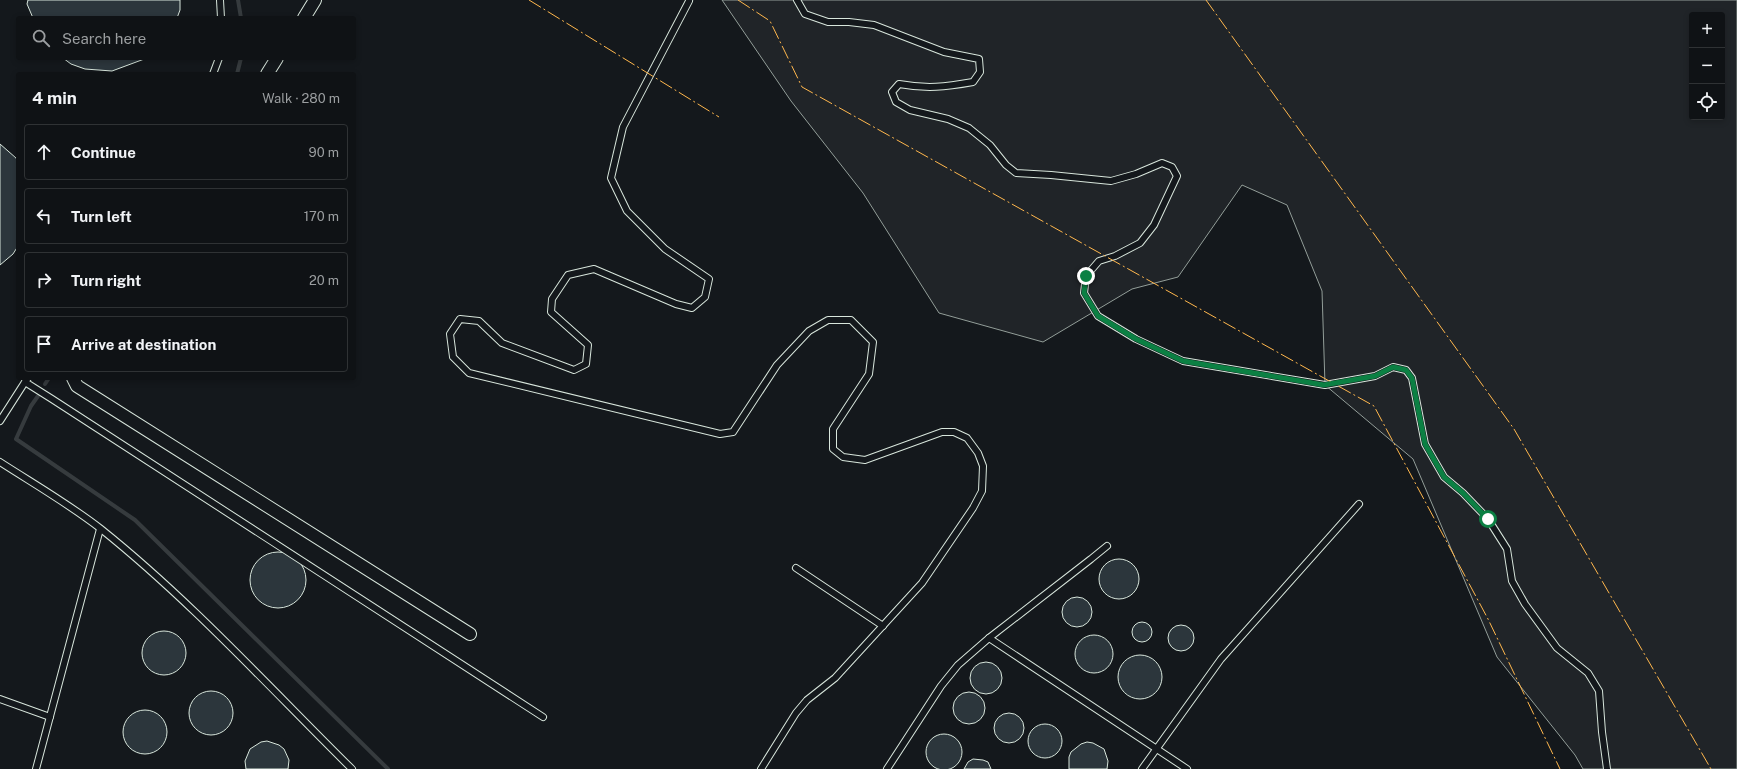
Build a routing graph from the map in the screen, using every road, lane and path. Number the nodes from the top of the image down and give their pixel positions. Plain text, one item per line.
1 (220, 0) edge
2 (316, 0) edge
3 (797, 0) edge
4 (689, 1) edge
5 (222, 16) edge
6 (305, 16) edge
7 (218, 60) edge
8 (276, 60) edge
9 (214, 72) edge
10 (268, 72) edge
11 (27, 380) edge
12 (74, 380) edge
13 (0, 422) edge
14 (0, 462) edge
15 (1360, 504) dead end
16 (100, 529) junction
17 (1107, 546) dead end
18 (796, 568) dead end
19 (882, 626) junction
20 (470, 634) dead end
21 (989, 638) junction
22 (0, 699) edge
23 (50, 717) junction
24 (543, 717) dead end
25 (1156, 748) junction
26 (36, 769) edge
27 (352, 769) edge
28 (762, 769) edge
29 (887, 769) edge
30 (1142, 769) edge
31 (1187, 769) edge
32 (1608, 769) edge

1 - 5 lane
2 - 6 street
3 - 32 lane
4 - 19 lane
7 - 9 lane
8 - 10 street
11 - 13 lane
11 - 24 lane
12 - 20 street
14 - 16 lane
15 - 25 lane
16 - 23 lane
16 - 27 lane
17 - 21 lane
18 - 19 lane
19 - 28 lane
21 - 25 lane
21 - 29 lane
22 - 23 lane
23 - 26 lane
25 - 30 lane
25 - 31 lane

